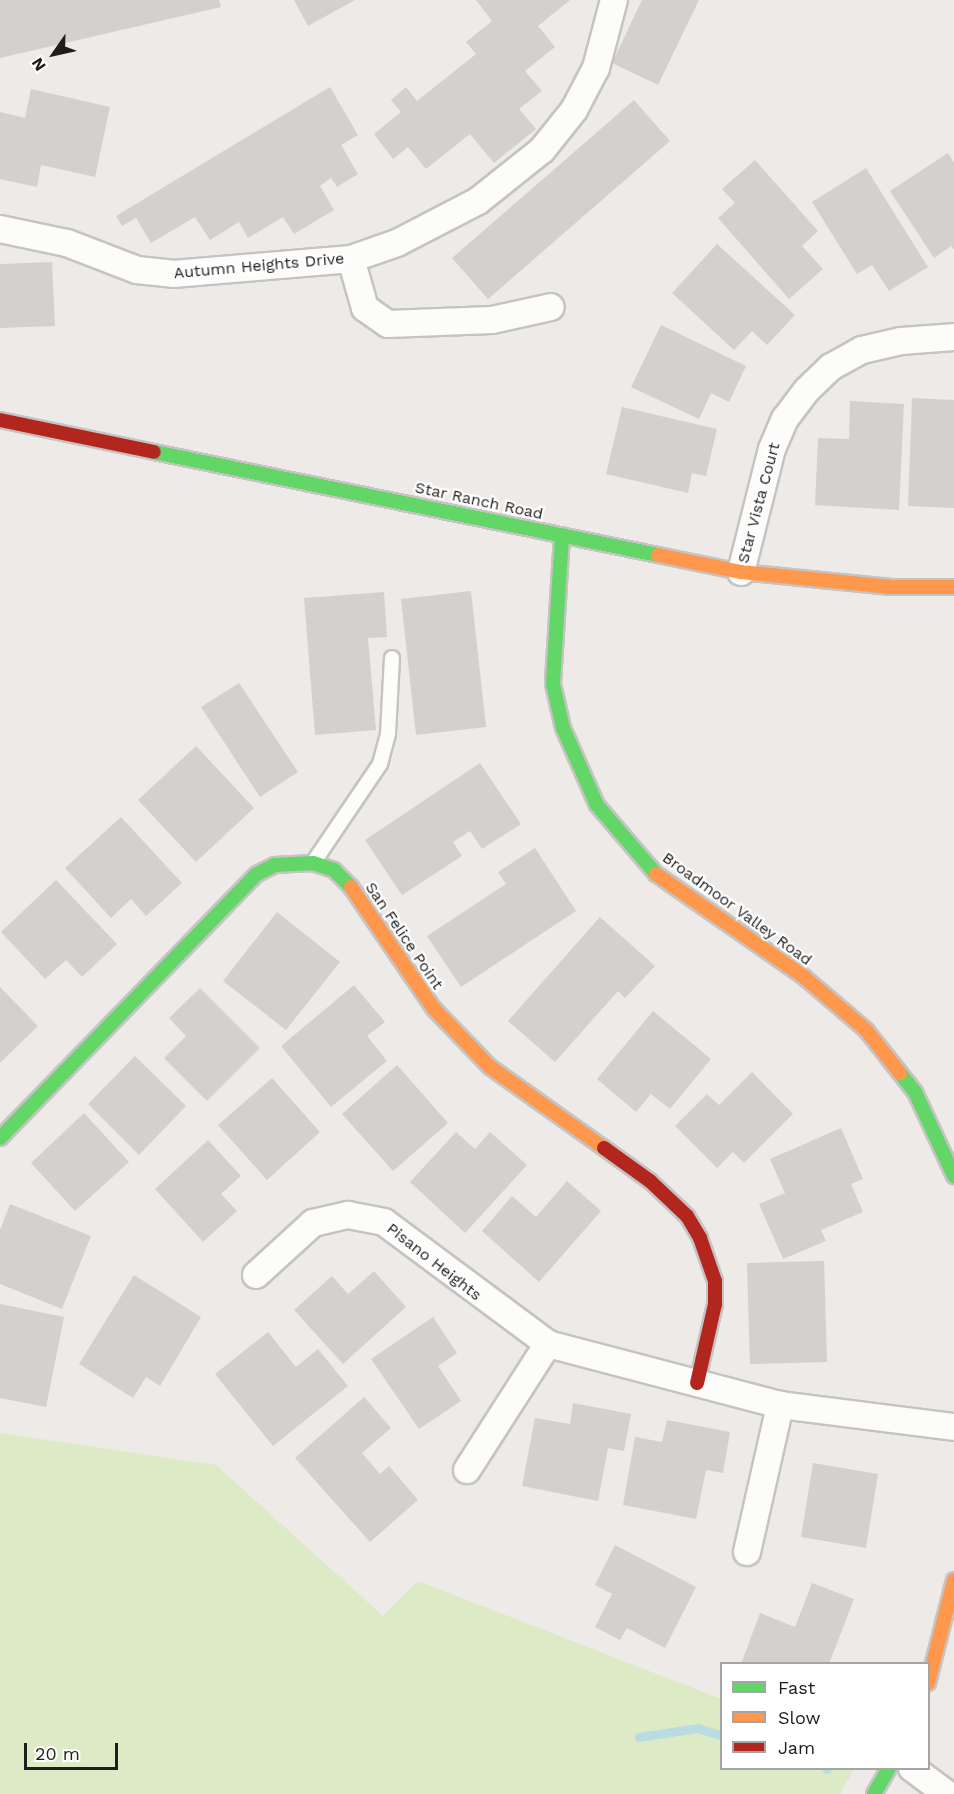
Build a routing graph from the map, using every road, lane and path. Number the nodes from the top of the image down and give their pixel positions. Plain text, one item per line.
1 (614, 0) edge
2 (0, 229) edge
3 (351, 259) junction
4 (551, 308) dead end
5 (954, 338) edge
6 (0, 420) edge
7 (562, 535) junction
8 (741, 572) junction
9 (954, 587) edge
10 (392, 658) dead end
11 (313, 863) junction
12 (0, 1138) edge
13 (954, 1176) edge
14 (256, 1275) dead end
15 (548, 1344) junction
16 (697, 1383) junction
17 (780, 1405) junction
18 (954, 1427) edge
19 (467, 1470) dead end
20 (747, 1552) dead end
21 (954, 1580) edge
22 (930, 1675) edge
23 (889, 1770) edge
24 (915, 1770) edge
25 (874, 1794) edge
26 (947, 1794) edge

1 - 3 street, Autumn Heights Drive
2 - 3 street, Autumn Heights Drive
3 - 4 street
5 - 8 street, Star Vista Court
6 - 7 street, Star Ranch Road
7 - 8 street, Star Ranch Road
7 - 13 street, Broadmoor Valley Road
8 - 9 street, Star Ranch Road
10 - 11 lane
11 - 12 street, San Felice Point
11 - 16 street, San Felice Point
14 - 15 street, Pisano Heights
15 - 16 street, Pisano Heights
15 - 19 street
16 - 17 street, Pisano Heights
17 - 18 street, Pisano Heights
17 - 20 street
21 - 22 street
23 - 25 street
24 - 26 street

